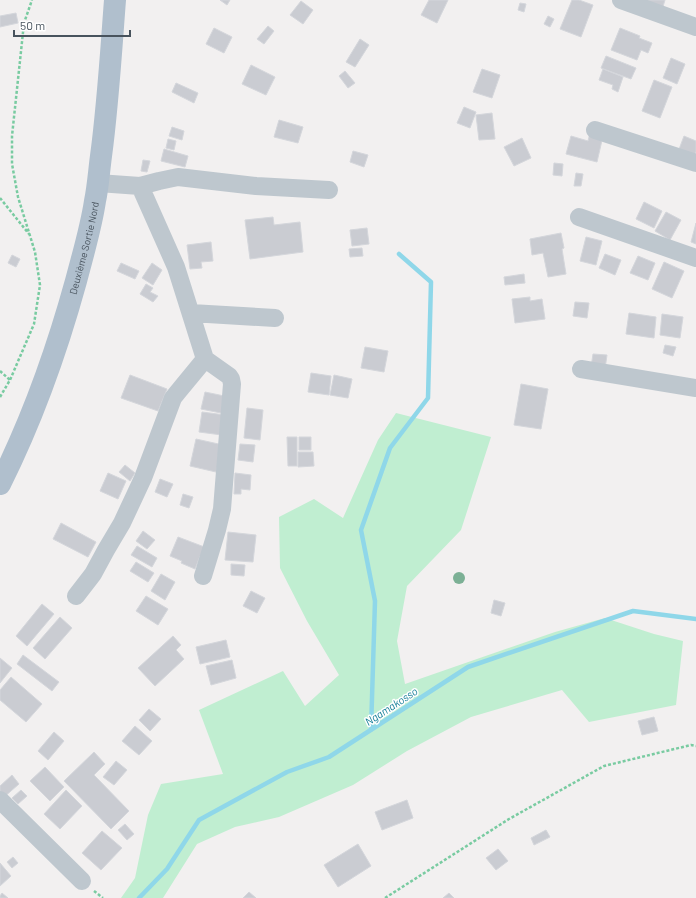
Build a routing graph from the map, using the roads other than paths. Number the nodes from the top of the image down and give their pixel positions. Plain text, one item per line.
1 (115, 0) edge
2 (621, 0) edge
3 (696, 27) edge
4 (595, 130) dead end
5 (696, 163) edge
6 (98, 183) junction
7 (140, 186) junction
8 (329, 190) dead end
9 (579, 217) dead end
10 (696, 258) edge
11 (191, 313) junction
12 (275, 318) dead end
13 (205, 359) junction
14 (581, 369) dead end
15 (696, 388) edge
16 (0, 484) edge
17 (203, 576) dead end
18 (76, 596) dead end
19 (0, 800) edge
20 (82, 881) dead end

1 - 6 main road, Deuxième Sortie Nord
2 - 3 street
4 - 5 street
6 - 7 street
6 - 16 main road, Deuxième Sortie Nord
7 - 8 street
7 - 11 street
9 - 10 street
11 - 12 street
11 - 13 street
13 - 17 street
13 - 18 street
14 - 15 street
19 - 20 street

